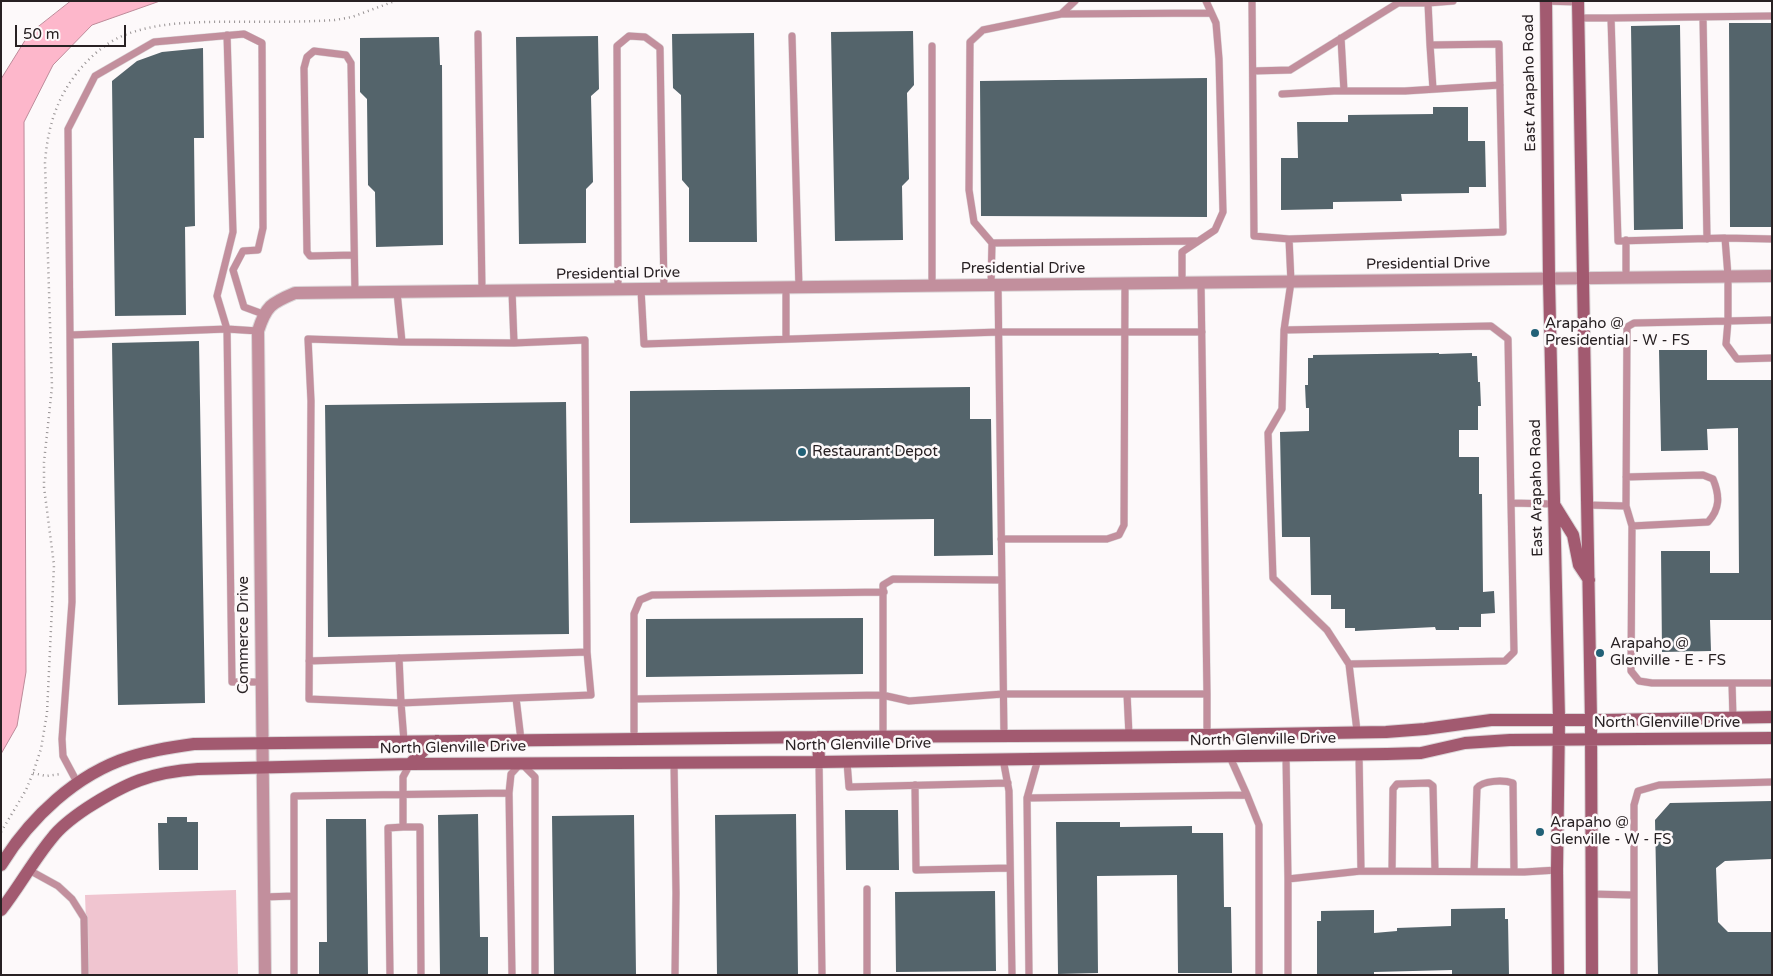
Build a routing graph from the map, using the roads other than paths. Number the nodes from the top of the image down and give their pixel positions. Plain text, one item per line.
1 (1075, 1) edge
2 (1206, 1) edge
3 (1252, 1) edge
4 (1453, 1) edge
5 (1545, 1) edge
6 (1578, 2) edge
7 (1428, 3) junction
8 (1211, 13) junction
9 (1061, 14) junction
10 (1772, 16) edge
11 (1703, 17) junction
12 (1578, 18) junction
13 (1612, 18) junction
14 (478, 34) dead end
15 (227, 35) junction
16 (792, 36) dead end
17 (1341, 38) junction
18 (1430, 45) junction
19 (932, 46) dead end
20 (1253, 71) junction
21 (1500, 85) junction
22 (1433, 89) junction
23 (1344, 91) junction
24 (1282, 94) dead end
25 (1706, 238) junction
26 (1725, 238) junction
27 (1289, 239) junction
28 (1772, 239) edge
29 (1626, 240) junction
30 (1197, 241) junction
31 (992, 243) junction
32 (354, 255) junction
33 (223, 269) junction
34 (233, 270) junction
35 (1728, 276) junction
36 (1772, 276) edge
37 (1626, 277) junction
38 (1584, 278) junction
39 (1549, 279) junction
40 (1291, 282) junction
41 (1125, 284) junction
42 (1182, 284) junction
43 (1201, 284) junction
44 (932, 286) junction
45 (995, 286) junction
46 (793, 288) junction
47 (618, 290) junction
48 (641, 290) junction
49 (664, 290) junction
50 (512, 291) junction
51 (397, 292) junction
52 (482, 292) junction
53 (355, 293) junction
54 (276, 302) joint
55 (264, 314) junction
56 (1772, 320) edge
57 (1728, 321) junction
58 (227, 329) junction
59 (1284, 330) junction
60 (258, 331) junction
61 (999, 332) junction
62 (1126, 332) junction
63 (1202, 332) junction
64 (70, 335) junction
65 (786, 339) junction
66 (402, 342) junction
67 (514, 343) junction
68 (1772, 358) edge
69 (1626, 477) junction
70 (1511, 503) junction
71 (1554, 504) junction
72 (1587, 504) junction
73 (1626, 506) junction
74 (1632, 526) junction
75 (1001, 539) junction
76 (1002, 580) junction
77 (1589, 580) junction
78 (884, 592) junction
79 (587, 652) junction
80 (399, 658) junction
81 (309, 661) junction
82 (1349, 664) junction
83 (261, 682) junction
84 (1732, 683) junction
85 (1772, 683) edge
86 (1003, 694) junction
87 (1127, 694) junction
88 (1207, 694) junction
89 (882, 695) junction
90 (516, 698) junction
91 (634, 699) junction
92 (401, 703) junction
93 (1772, 717) edge
94 (1733, 718) junction
95 (1558, 720) junction
96 (1591, 720) junction
97 (1357, 731) junction
98 (1129, 735) junction
99 (1207, 735) junction
100 (818, 736) junction
101 (883, 736) junction
102 (1004, 736) junction
103 (1038, 736) junction
104 (634, 738) junction
105 (1772, 738) edge
106 (521, 740) junction
107 (1590, 740) junction
108 (404, 741) junction
109 (437, 741) junction
110 (1557, 741) junction
111 (261, 742) junction
112 (1359, 755) junction
113 (1230, 756) junction
114 (1286, 756) junction
115 (1038, 759) junction
116 (1004, 760) junction
117 (819, 762) junction
118 (847, 762) junction
119 (521, 763) junction
120 (674, 763) junction
121 (410, 764) junction
122 (262, 767) junction
123 (1772, 782) edge
124 (1008, 783) junction
125 (78, 784) junction
126 (915, 785) junction
127 (509, 793) junction
128 (403, 794) junction
129 (1247, 795) junction
130 (1027, 798) junction
131 (403, 827) junction
132 (1, 865) edge
133 (1010, 868) junction
134 (29, 870) junction
135 (1557, 870) junction
136 (1361, 871) junction
137 (1392, 871) junction
138 (1435, 871) junction
139 (1474, 871) junction
140 (1514, 872) junction
141 (1288, 879) junction
142 (867, 889) dead end
143 (1591, 894) junction
144 (1634, 895) junction
145 (294, 896) junction
146 (264, 897) junction
147 (1, 910) edge
148 (85, 975) edge
149 (265, 975) edge
150 (294, 975) edge
151 (390, 975) edge
152 (421, 975) edge
153 (512, 975) edge
154 (535, 975) edge
155 (674, 975) edge
156 (822, 975) edge
157 (867, 975) edge
158 (1012, 975) edge
159 (1029, 975) edge
160 (1259, 975) edge
161 (1288, 975) edge
162 (1558, 975) edge
163 (1592, 975) edge
164 (1634, 975) edge

1 - 9 lane
2 - 8 lane
3 - 20 lane
4 - 7 lane
5 - 6 lane
5 - 39 street, East Arapaho Road
6 - 12 street
7 - 17 lane
7 - 18 lane
8 - 9 lane
8 - 30 lane
9 - 31 lane
10 - 11 lane
11 - 13 lane
11 - 25 lane
12 - 13 lane
12 - 38 street
13 - 29 lane
14 - 52 lane
15 - 33 lane
15 - 34 lane
15 - 64 lane
16 - 46 lane
17 - 20 lane
17 - 23 lane
18 - 21 lane
18 - 22 lane
19 - 44 lane
20 - 27 lane
21 - 22 lane
21 - 27 lane
22 - 23 lane
23 - 24 lane
25 - 26 lane
25 - 29 lane
26 - 28 lane
26 - 35 lane
27 - 40 lane
29 - 37 lane
30 - 31 lane
30 - 42 lane
31 - 45 lane
32 - 32 lane
32 - 53 lane
33 - 34 lane
33 - 58 lane
34 - 55 lane
35 - 36 street, Presidential Drive
35 - 37 street, Presidential Drive
35 - 57 lane
37 - 38 street, Presidential Drive
38 - 39 street, Presidential Drive
38 - 72 street
39 - 40 street, Presidential Drive
39 - 71 street, East Arapaho Road
40 - 43 street, Presidential Drive
40 - 59 lane
41 - 42 street, Presidential Drive
41 - 45 street, Presidential Drive
41 - 62 lane
42 - 43 street, Presidential Drive
43 - 63 lane
44 - 45 street, Presidential Drive
44 - 46 street, Presidential Drive
45 - 61 lane
46 - 49 street, Presidential Drive
46 - 65 lane
47 - 48 street, Presidential Drive
47 - 49 lane
47 - 50 street, Presidential Drive
48 - 49 street, Presidential Drive
48 - 65 lane
50 - 52 street, Presidential Drive
50 - 67 lane
51 - 52 street, Presidential Drive
51 - 53 street, Presidential Drive
51 - 66 lane
53 - 54 street, Presidential Drive
54 - 55 street, Commerce Drive
55 - 60 street, Commerce Drive
56 - 57 lane
57 - 68 lane
57 - 69 lane
58 - 60 lane
58 - 64 lane
58 - 83 lane
59 - 70 lane
59 - 82 lane
60 - 83 street, Commerce Drive
61 - 62 lane
61 - 65 lane
61 - 75 lane
62 - 63 lane
62 - 75 lane
63 - 88 lane
64 - 125 lane
66 - 67 lane
66 - 81 lane
67 - 79 lane
69 - 73 lane
69 - 74 lane
70 - 71 lane
70 - 82 lane
71 - 77 street
71 - 95 street, East Arapaho Road
72 - 73 lane
72 - 77 street
73 - 74 lane
74 - 84 lane
75 - 76 lane
76 - 78 lane
76 - 86 lane
77 - 96 street
78 - 89 lane
78 - 91 lane
79 - 80 lane
79 - 90 lane
80 - 81 lane
80 - 92 lane
81 - 92 lane
82 - 97 lane
83 - 111 street, Commerce Drive
84 - 85 lane
84 - 94 lane
86 - 87 lane
86 - 89 lane
86 - 102 lane
87 - 88 lane
87 - 98 lane
88 - 99 lane
89 - 91 lane
89 - 101 lane
90 - 92 lane
90 - 106 lane
91 - 104 lane
92 - 108 lane
93 - 94 street, North Glenville Drive
94 - 96 street, North Glenville Drive
95 - 96 street, North Glenville Drive
95 - 97 street, North Glenville Drive
95 - 110 street, East Arapaho Road
96 - 107 street
97 - 99 street, North Glenville Drive
97 - 112 street
98 - 99 street, North Glenville Drive
98 - 103 street, North Glenville Drive
100 - 101 street, North Glenville Drive
100 - 104 street, North Glenville Drive
100 - 117 street
101 - 102 street, North Glenville Drive
102 - 103 street, North Glenville Drive
102 - 116 street
103 - 115 street
104 - 106 street, North Glenville Drive
105 - 107 street, North Glenville Drive
106 - 109 street, North Glenville Drive
106 - 119 street
107 - 110 street, North Glenville Drive
107 - 143 street
108 - 109 street, North Glenville Drive
108 - 111 street, North Glenville Drive
109 - 121 street
110 - 112 street, North Glenville Drive
110 - 135 street, East Arapaho Road
111 - 122 street, Commerce Drive
111 - 125 street, North Glenville Drive
112 - 114 street, North Glenville Drive
112 - 136 lane
113 - 114 street, North Glenville Drive
113 - 115 street, North Glenville Drive
113 - 129 lane
114 - 141 lane
115 - 116 street, North Glenville Drive
115 - 130 lane
116 - 118 street, North Glenville Drive
116 - 124 lane
117 - 118 street, North Glenville Drive
117 - 120 street, North Glenville Drive
117 - 156 lane
118 - 126 lane
119 - 120 street, North Glenville Drive
119 - 121 street, North Glenville Drive
119 - 127 lane
119 - 154 lane
120 - 155 lane
121 - 122 street, North Glenville Drive
121 - 128 lane
122 - 134 street, North Glenville Drive
122 - 146 street, Commerce Drive
123 - 144 lane
124 - 126 lane
124 - 133 lane
125 - 132 street, North Glenville Drive
126 - 133 lane
127 - 128 lane
127 - 153 lane
128 - 131 lane
128 - 145 lane
129 - 130 lane
129 - 160 lane
130 - 159 lane
131 - 151 lane
131 - 152 lane
133 - 158 lane
134 - 147 street, North Glenville Drive
134 - 148 lane
135 - 140 lane
135 - 162 street, East Arapaho Road
136 - 137 lane
136 - 141 lane
137 - 138 lane
137 - 138 lane
138 - 139 lane
139 - 140 lane
139 - 140 lane
141 - 161 lane
142 - 157 lane
143 - 144 lane
143 - 163 street
144 - 164 lane
145 - 146 lane
145 - 150 lane
146 - 149 street, Commerce Drive

